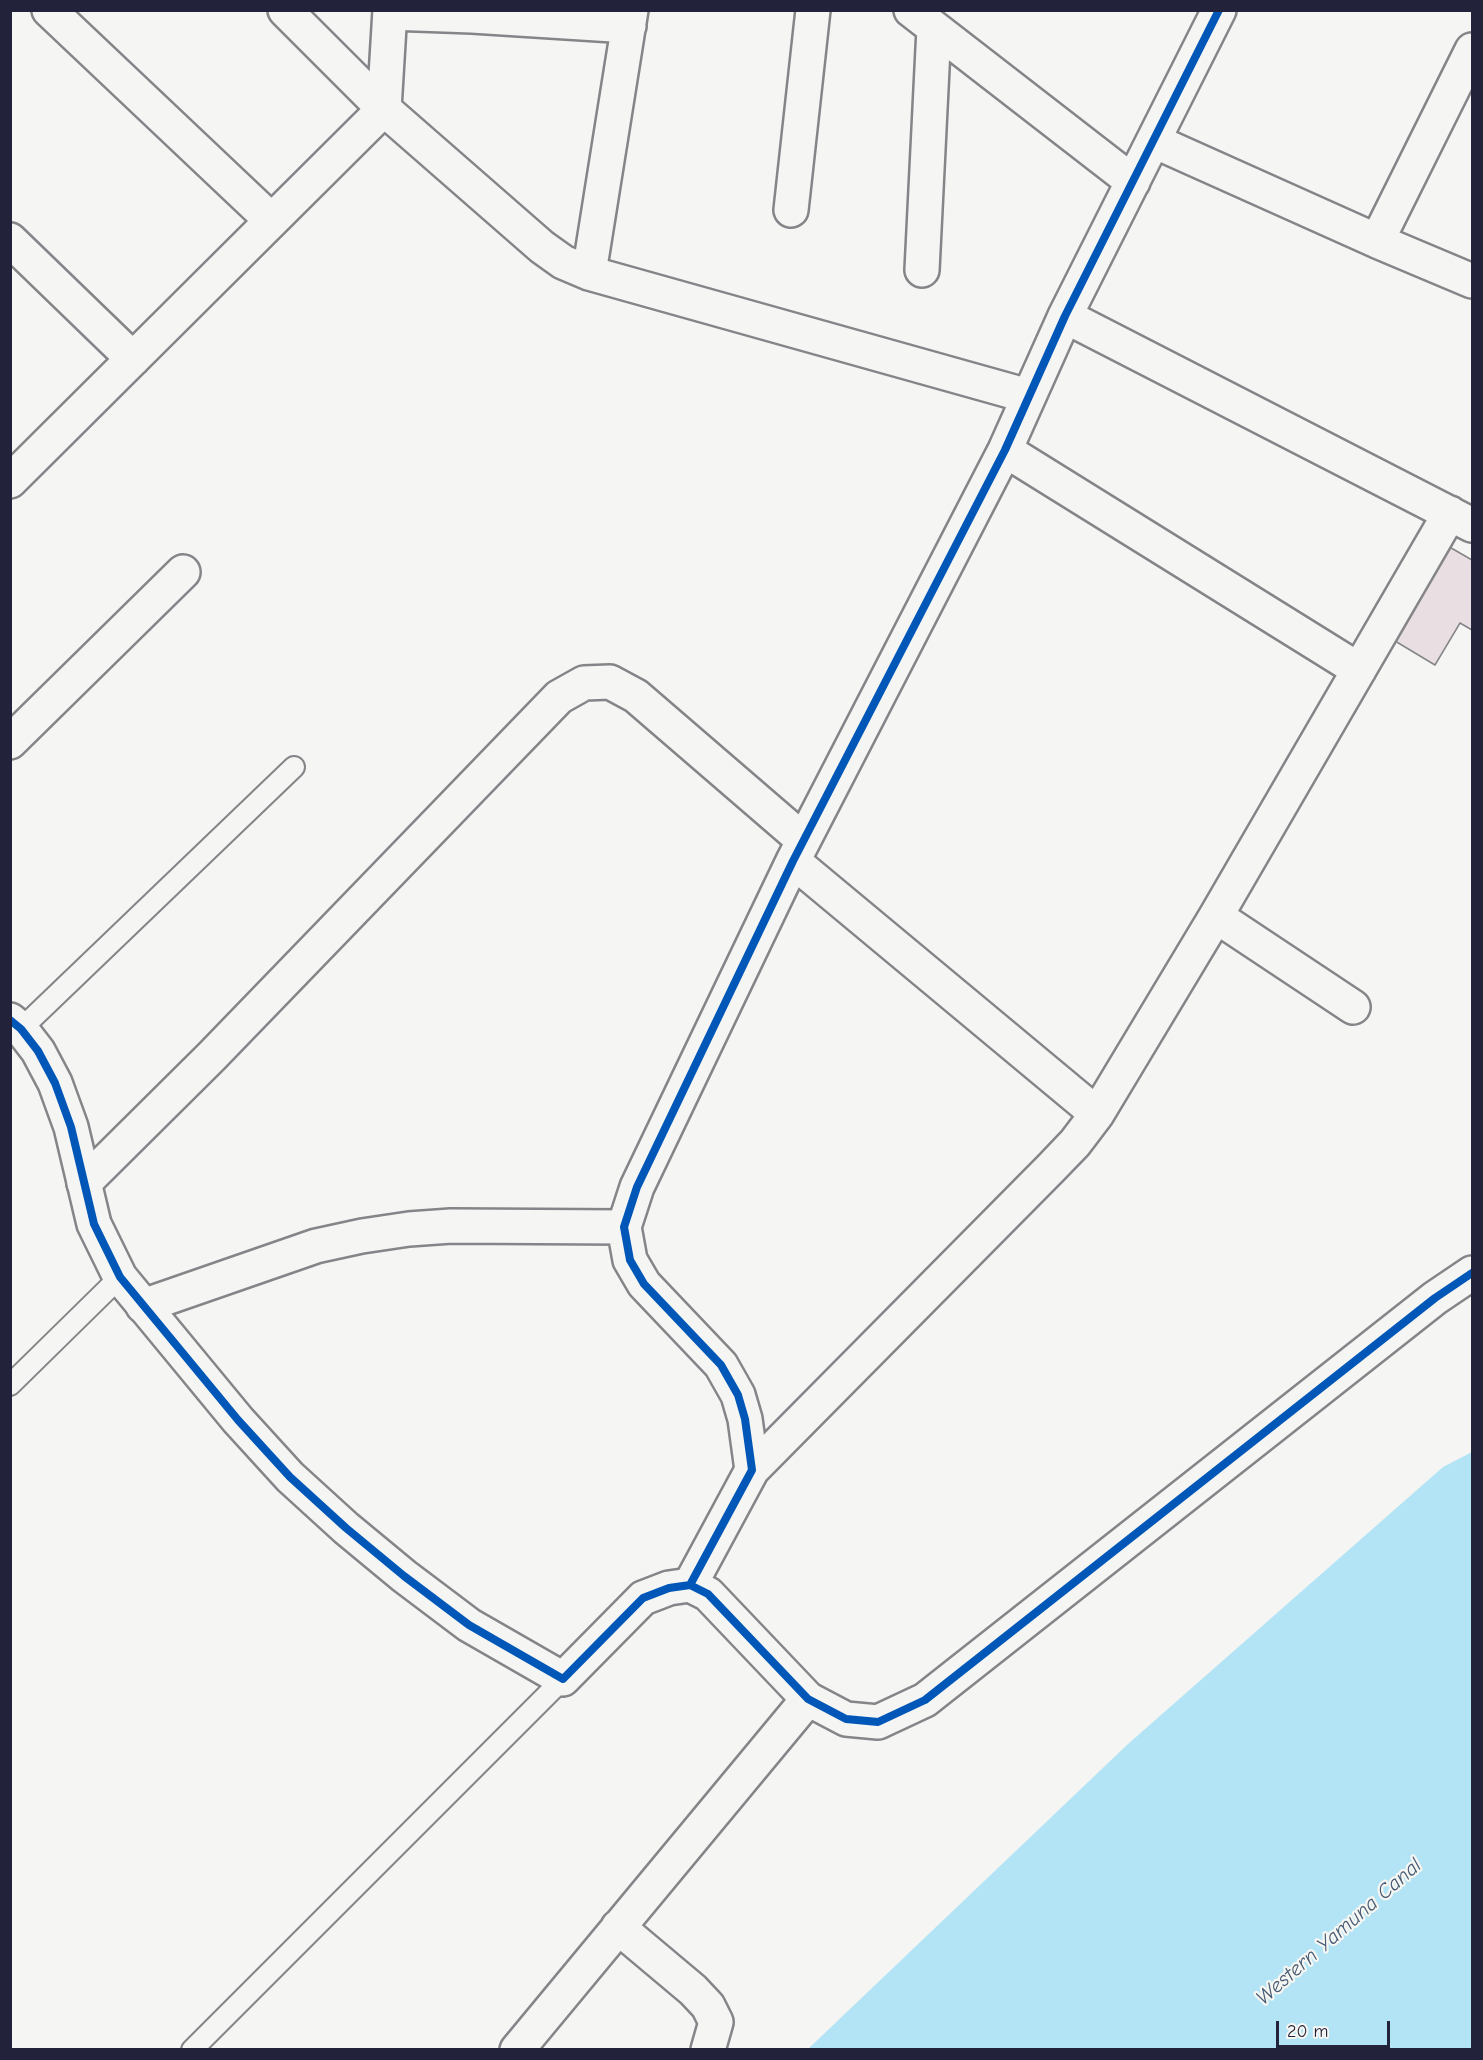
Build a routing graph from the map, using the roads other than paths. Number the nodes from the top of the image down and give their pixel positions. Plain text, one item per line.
1 (49, 10) edge
2 (285, 10) edge
3 (813, 10) edge
4 (390, 12) edge
5 (472, 13) edge
6 (1213, 13) edge
7 (630, 18) edge
8 (923, 19) edge
9 (1473, 50) edge
10 (384, 109) junction
11 (1154, 141) junction
12 (1133, 182) junction
13 (791, 210) dead end
14 (271, 220) junction
15 (10, 240) edge
16 (1377, 241) junction
17 (922, 270) dead end
18 (589, 273) junction
19 (1473, 281) edge
20 (1065, 316) junction
21 (133, 358) junction
22 (1028, 396) junction
23 (1005, 450) junction
24 (10, 481) edge
25 (1461, 519) edge
26 (183, 572) dead end
27 (1359, 670) junction
28 (10, 742) edge
29 (294, 767) dead end
30 (798, 851) junction
31 (1216, 916) junction
32 (1353, 1007) dead end
33 (16, 1024) edge
34 (1097, 1114) junction
35 (84, 1183) junction
36 (624, 1227) junction
37 (1473, 1273) edge
38 (120, 1277) junction
39 (143, 1306) junction
40 (10, 1385) edge
41 (752, 1470) junction
42 (690, 1585) junction
43 (563, 1679) junction
44 (808, 1699) junction
45 (618, 1927) junction
46 (192, 2049) edge
47 (517, 2049) edge
48 (708, 2049) edge

1 - 14 street
2 - 10 street
3 - 13 street
4 - 5 street
4 - 10 street
5 - 7 street
6 - 11 street
7 - 18 street
8 - 12 street
8 - 17 street
9 - 16 street
10 - 14 street
10 - 18 street
11 - 12 street
11 - 16 street
12 - 20 street
14 - 21 street
15 - 21 street
16 - 19 street
18 - 22 street
20 - 22 street
20 - 25 street
21 - 24 street
22 - 23 street
23 - 27 street
23 - 30 street
25 - 27 street
26 - 28 street
27 - 31 street
29 - 33 lane
30 - 34 street
30 - 35 street
30 - 36 street
31 - 32 street
31 - 34 street
33 - 35 street
34 - 41 street
35 - 38 street
36 - 39 street
36 - 41 street
37 - 44 street
38 - 39 street
38 - 40 lane
39 - 43 street
41 - 42 street
42 - 43 street
42 - 44 street
43 - 46 lane
44 - 45 street
45 - 47 street
45 - 48 street

